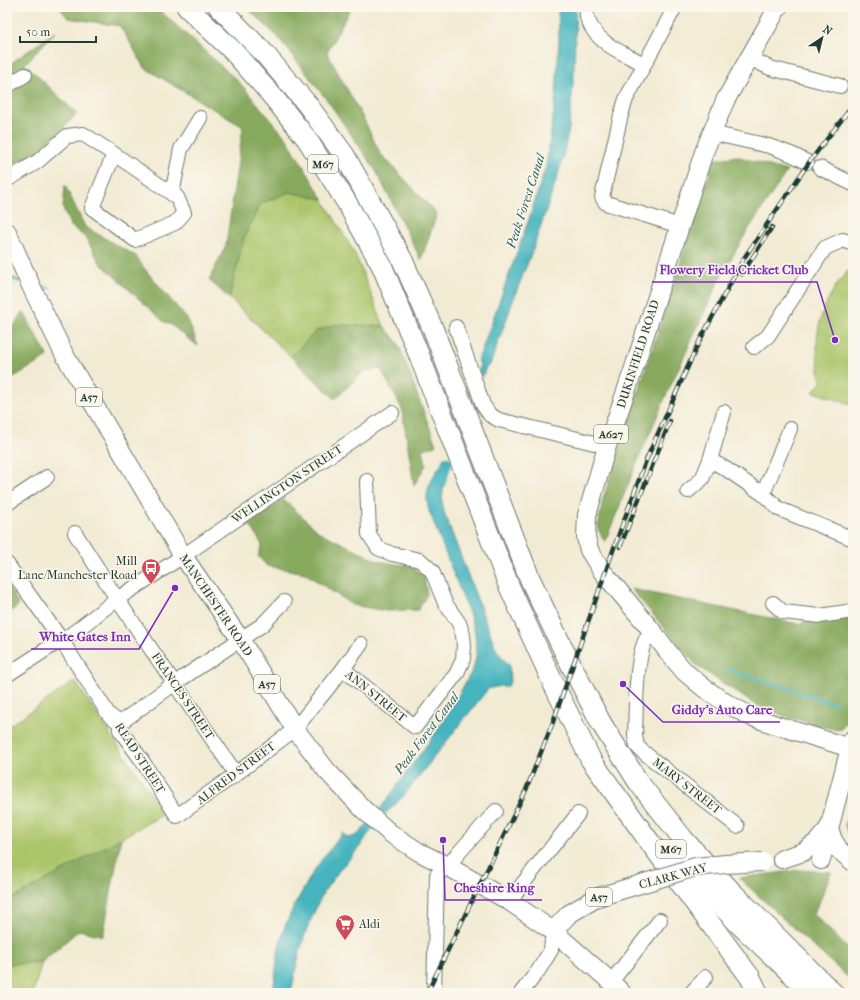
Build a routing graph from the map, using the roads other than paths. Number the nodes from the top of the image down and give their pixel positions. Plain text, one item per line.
1 (187, 7) edge
2 (219, 7) edge
3 (587, 7) edge
4 (675, 7) edge
5 (778, 7) edge
6 (749, 58) junction
7 (644, 64) junction
8 (25, 75) dead end
9 (7, 86) edge
10 (840, 86) dead end
11 (200, 118) dead end
12 (711, 133) junction
13 (114, 154) junction
14 (7, 180) edge
15 (853, 184) edge
16 (172, 194) junction
17 (680, 226) junction
18 (7, 232) edge
19 (853, 244) edge
20 (456, 327) dead end
21 (754, 347) dead end
22 (724, 412) dead end
23 (392, 413) dead end
24 (790, 429) dead end
25 (607, 446) junction
26 (710, 460) junction
27 (47, 477) dead end
28 (367, 481) dead end
29 (688, 491) dead end
30 (763, 494) junction
31 (7, 503) edge
32 (75, 534) dead end
33 (853, 537) edge
34 (183, 556) junction
35 (7, 564) edge
36 (117, 599) junction
37 (284, 602) dead end
38 (773, 603) dead end
39 (853, 611) edge
40 (653, 632) junction
41 (240, 639) junction
42 (60, 643) junction
43 (361, 644) dead end
44 (342, 669) junction
45 (7, 675) edge
46 (175, 683) junction
47 (554, 685) junction
48 (120, 723) junction
49 (295, 729) junction
50 (851, 743) edge
51 (236, 774) junction
52 (639, 782) junction
53 (496, 811) dead end
54 (578, 814) dead end
55 (177, 816) joint
56 (737, 826) dead end
57 (829, 828) junction
58 (782, 859) junction
59 (821, 860) junction
60 (853, 862) edge
61 (447, 866) junction
62 (853, 866) edge
63 (509, 901) junction
64 (660, 920) dead end
65 (553, 931) junction
66 (706, 977) dead end
67 (617, 988) edge
68 (434, 993) edge
69 (521, 993) edge
70 (691, 993) edge
71 (758, 993) edge
72 (812, 993) edge
73 (833, 993) edge
74 (848, 993) edge

1 - 47 highway, M67
2 - 52 highway, M67
3 - 7 street
4 - 7 street
5 - 6 main road, DUKINFIELD ROAD / A627
6 - 10 street
6 - 12 main road, DUKINFIELD ROAD / A627
7 - 17 street
8 - 9 street
11 - 16 street
12 - 15 street
12 - 17 main road, DUKINFIELD ROAD / A627
13 - 14 street
13 - 16 street
13 - 16 street
17 - 25 main road, DUKINFIELD ROAD / A627
18 - 34 main road, MANCHESTER ROAD / A57
19 - 21 street
20 - 25 street
22 - 26 street
23 - 34 street, WELLINGTON STREET
24 - 30 street
25 - 40 main road, DUKINFIELD ROAD / A627
26 - 29 street
26 - 30 street
27 - 31 street
28 - 44 street, ANN STREET
30 - 33 street
32 - 36 street, FRANCES STREET
34 - 36 street, WELLINGTON STREET
34 - 41 main road, MANCHESTER ROAD / A57
35 - 42 street, READ STREET
36 - 42 street, WELLINGTON STREET
36 - 46 street, FRANCES STREET
37 - 41 street
38 - 39 street
40 - 50 main road, DUKINFIELD ROAD / A627
40 - 56 street, MARY STREET
41 - 46 street
41 - 49 main road, MANCHESTER ROAD / A57
42 - 45 street, WELLINGTON STREET
42 - 48 street, READ STREET
43 - 44 street
44 - 49 street, ANN STREET
46 - 48 street
46 - 51 street, FRANCES STREET
47 - 71 highway, M67
47 - 72 highway, M67
48 - 55 street, READ STREET
49 - 51 street, ALFRED STREET
49 - 61 main road, MANCHESTER ROAD / A57
50 - 57 main road, A627
51 - 55 street, ALFRED STREET
52 - 73 highway, M67
52 - 74 highway, M67
53 - 61 street
54 - 63 street
57 - 58 main road, A57
57 - 59 main road, A627
57 - 60 main road
58 - 59 main road, CLARK WAY / A57
58 - 65 main road, CLARK WAY / A57, bridge
59 - 62 main road, CLARK WAY
61 - 63 main road, MANCHESTER ROAD / A57
61 - 68 street
63 - 65 main road, MANCHESTER ROAD / A57
64 - 67 street
65 - 67 main road, MANCHESTER ROAD / A57
65 - 69 street
66 - 70 street

